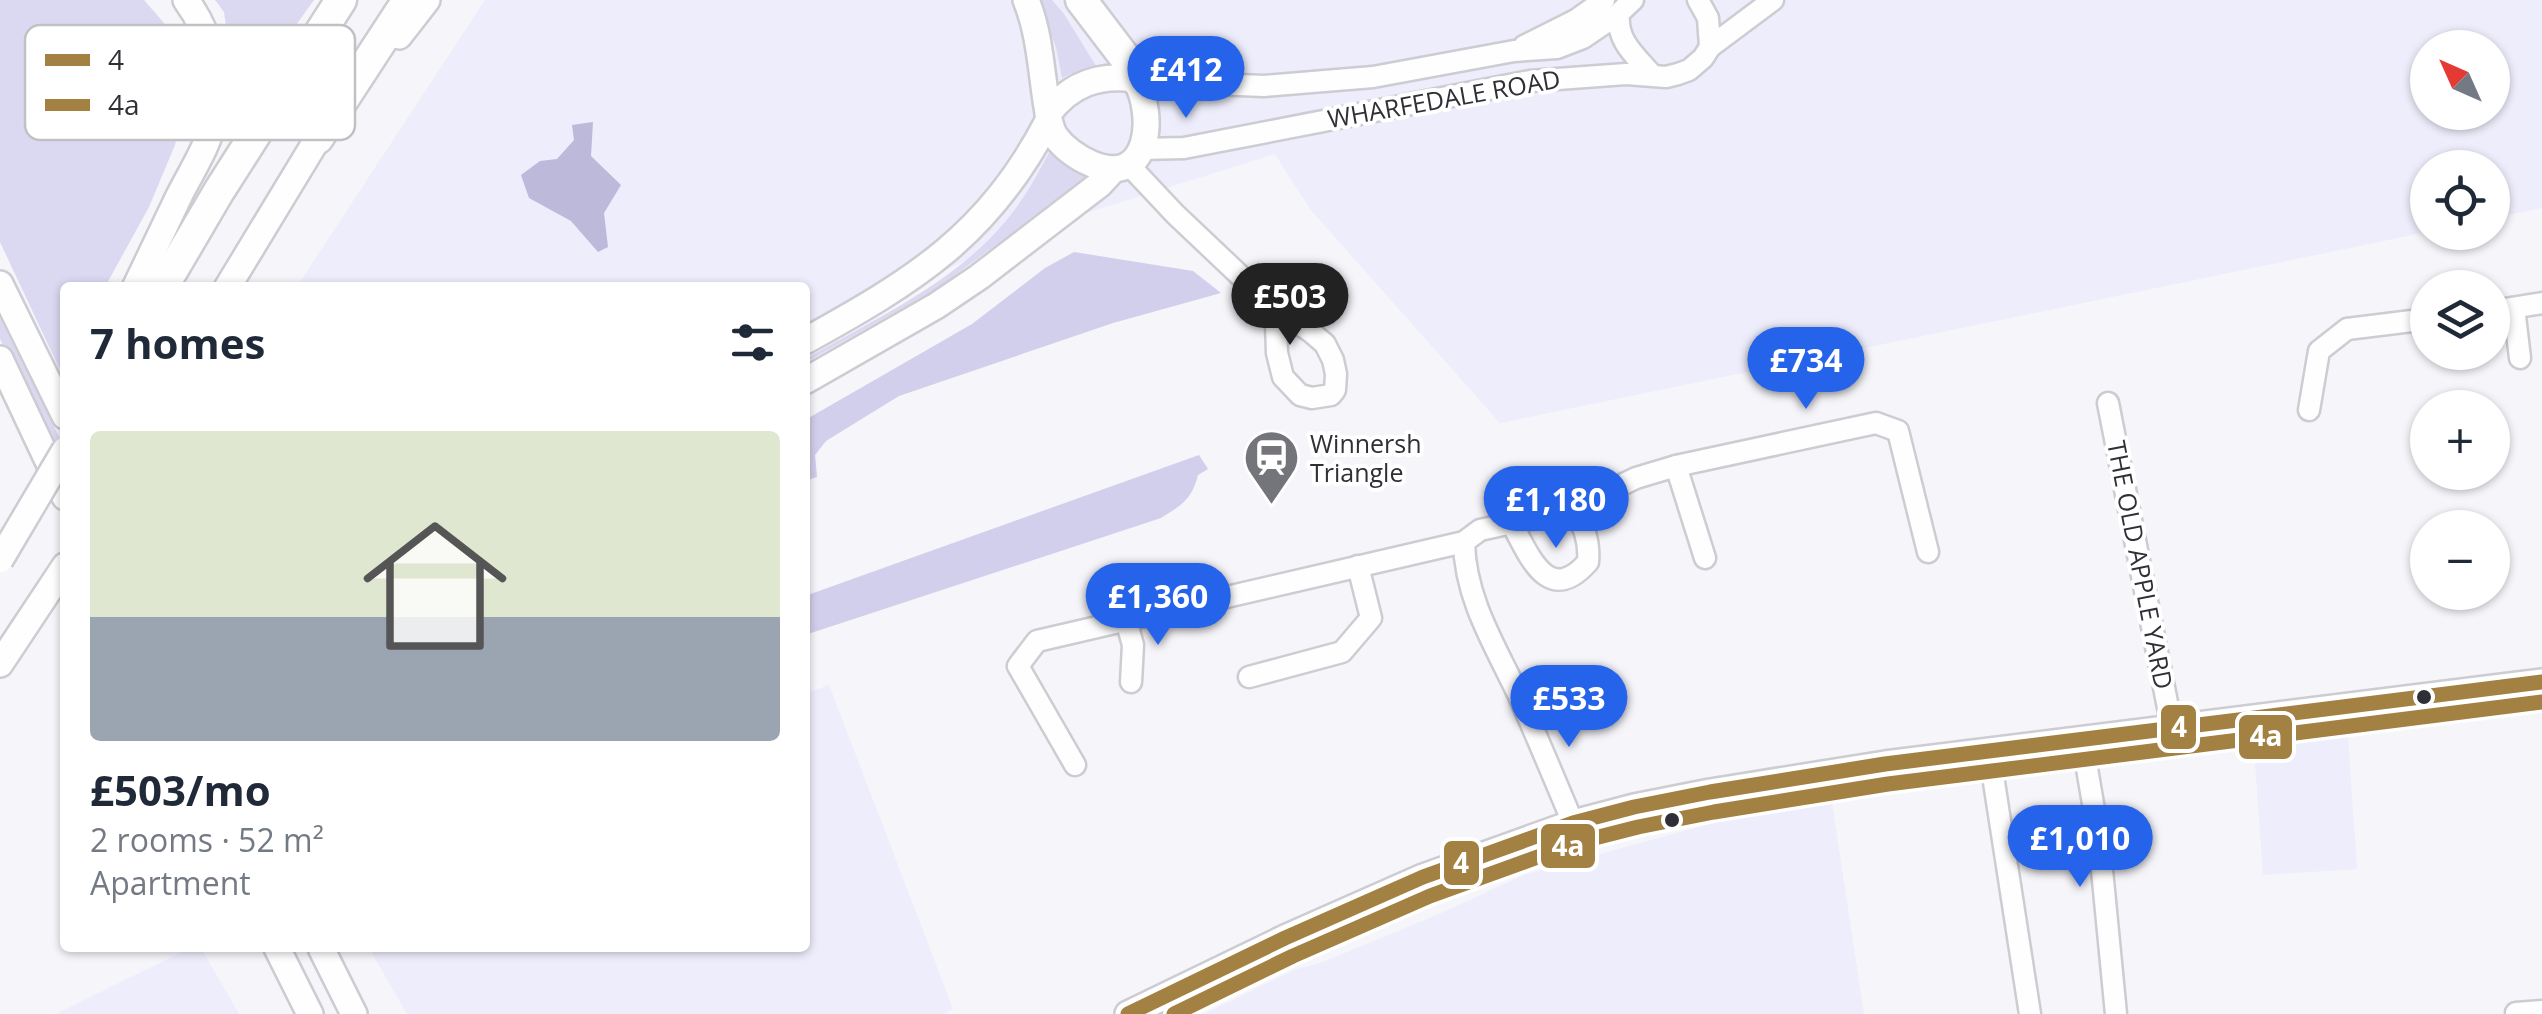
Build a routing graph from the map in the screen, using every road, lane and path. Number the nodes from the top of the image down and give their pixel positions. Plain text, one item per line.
1 (186, 0) edge
2 (341, 0) edge
3 (408, 0) edge
4 (427, 0) edge
5 (1026, 0) edge
6 (1081, 0) edge
7 (1698, 0) edge
8 (1773, 0) edge
9 (1619, 6) edge
10 (201, 25) edge
11 (325, 25) edge
12 (1710, 47) junction
13 (1652, 75) junction
14 (1136, 80) junction
15 (355, 81) edge
16 (355, 91) edge
17 (1048, 117) junction
18 (206, 140) edge
19 (252, 140) edge
20 (317, 140) edge
21 (1128, 161) junction
22 (138, 282) edge
23 (166, 282) edge
24 (231, 282) edge
25 (0, 284) edge
26 (2542, 303) edge
27 (1270, 304) junction
28 (2510, 309) edge
29 (2410, 321) edge
30 (2510, 330) edge
31 (810, 338) edge
32 (2520, 358) dead end
33 (0, 360) edge
34 (810, 378) edge
35 (2108, 403) dead end
36 (60, 406) edge
37 (2309, 410) dead end
38 (60, 458) edge
39 (1676, 466) junction
40 (60, 486) edge
41 (1573, 506) junction
42 (1512, 524) junction
43 (1464, 542) junction
44 (1928, 552) dead end
45 (1705, 558) dead end
46 (0, 560) edge
47 (1358, 566) junction
48 (60, 574) edge
49 (1126, 620) junction
50 (0, 664) edge
51 (1249, 677) dead end
52 (1130, 682) dead end
53 (2542, 682) edge
54 (2172, 728) junction
55 (2082, 739) junction
56 (1989, 750) junction
57 (1075, 765) dead end
58 (1574, 823) junction
59 (279, 952) edge
60 (323, 952) edge
61 (2542, 1010) edge
62 (2516, 1013) edge
63 (310, 1014) edge
64 (354, 1014) edge
65 (1128, 1014) edge
66 (2030, 1014) edge
67 (2116, 1014) edge

1 - 10 main road
2 - 11 highway
3 - 15 highway
4 - 16 main road
5 - 17 main road
6 - 14 highway
7 - 12 street
8 - 12 street
9 - 13 street
9 - 14 street, WHARFEDALE ROAD
12 - 13 street, WHARFEDALE ROAD
13 - 21 street, WHARFEDALE ROAD
14 - 17 main road
14 - 21 main road
17 - 21 main road
17 - 31 main road
18 - 22 main road
19 - 23 highway
20 - 24 main road
21 - 27 street
21 - 34 main road
25 - 36 main road
26 - 28 street
27 - 27 street
29 - 37 street
30 - 32 street
33 - 40 main road
35 - 54 street, THE OLD APPLE YARD
38 - 46 main road, bridge
39 - 41 street
39 - 44 street
39 - 45 street
41 - 42 street
41 - 42 street
42 - 43 street
43 - 47 street
43 - 58 street
47 - 49 street
47 - 51 street
48 - 50 main road
49 - 52 street
49 - 57 street
53 - 54 main road
54 - 55 main road
55 - 56 main road
55 - 67 street
56 - 58 main road
56 - 66 street
58 - 65 main road
59 - 63 main road
60 - 64 main road
61 - 62 street

